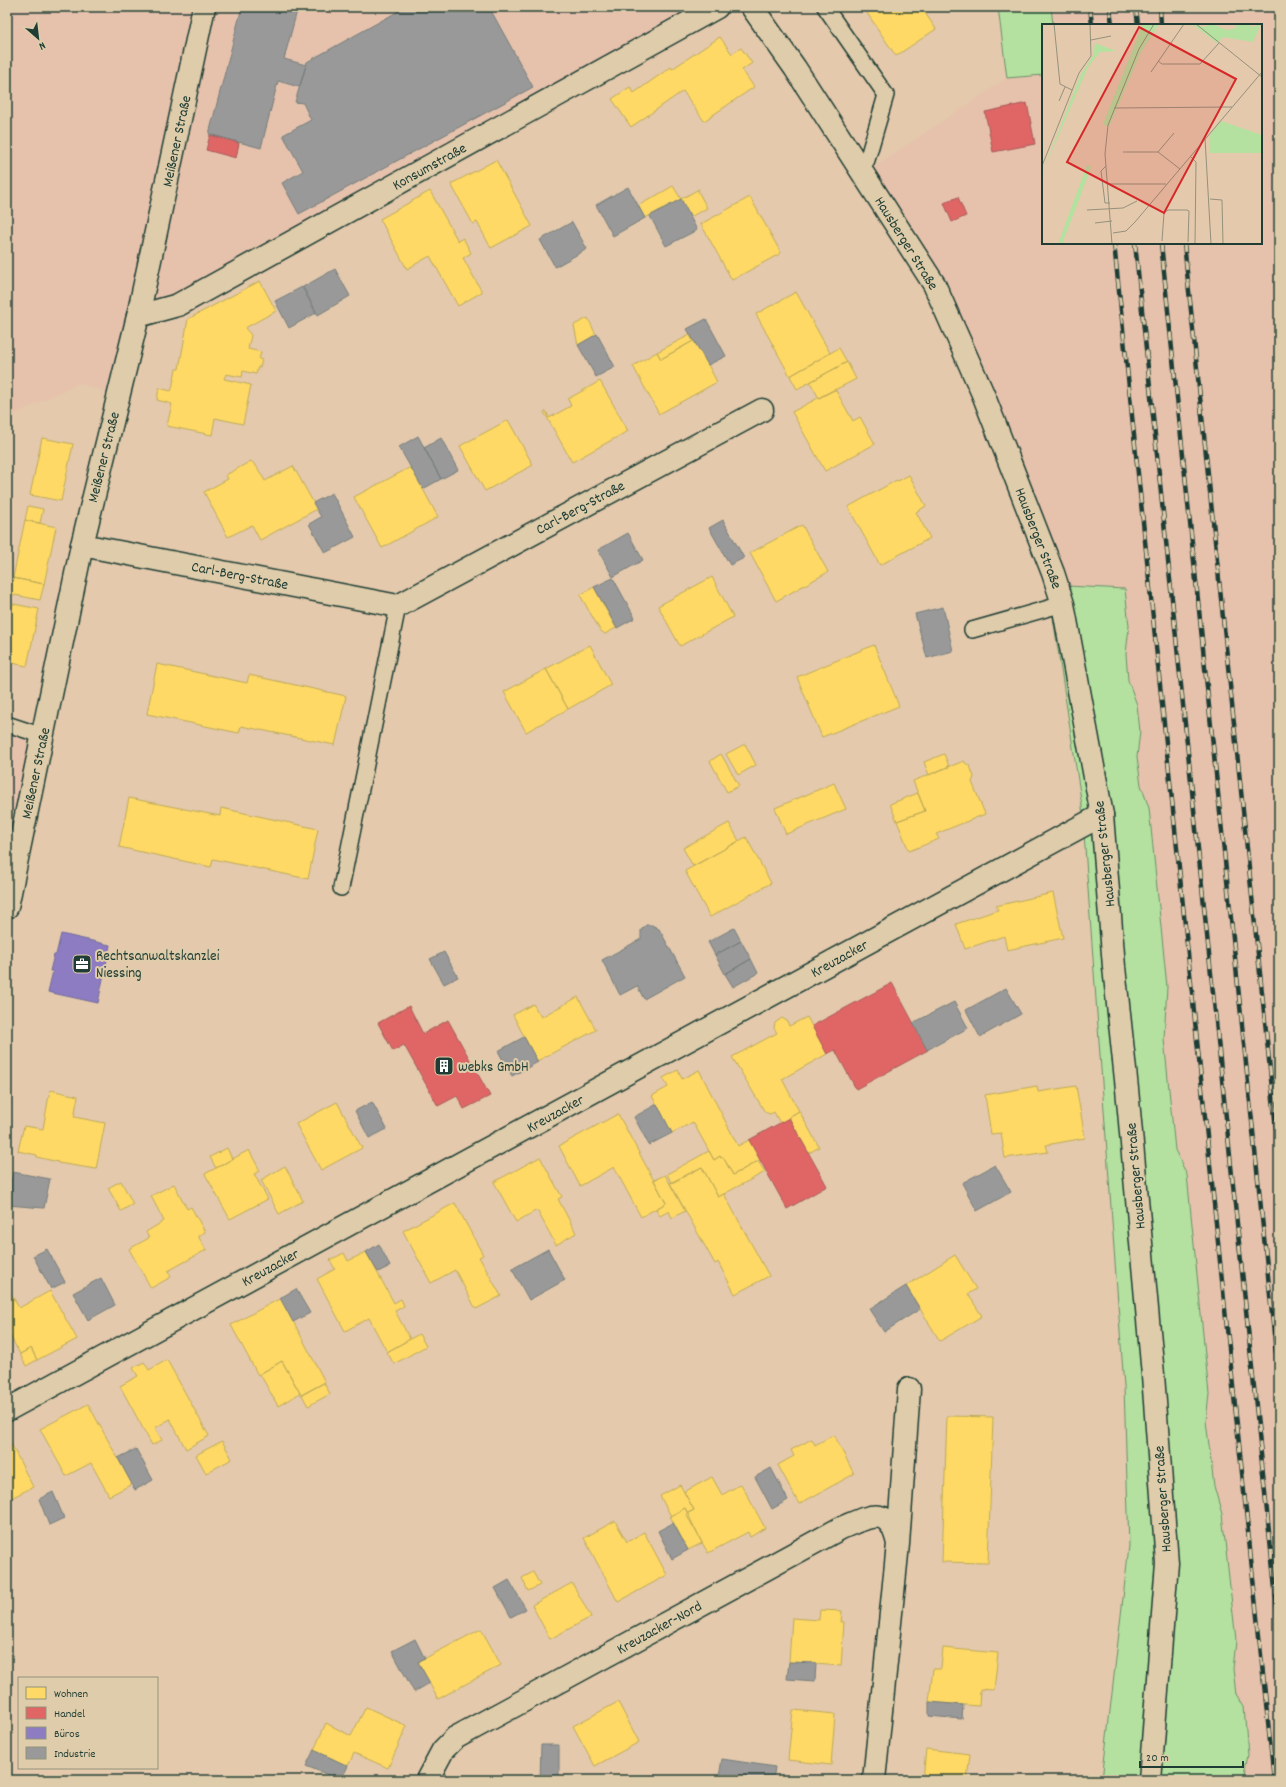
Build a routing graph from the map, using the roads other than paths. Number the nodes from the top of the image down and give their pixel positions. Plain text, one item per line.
1 (204, 7) edge
2 (717, 7) edge
3 (752, 7) edge
4 (826, 7) edge
5 (861, 170) junction
6 (138, 316) junction
7 (762, 410) dead end
8 (82, 545) junction
9 (1063, 604) junction
10 (398, 606) junction
11 (972, 630) dead end
12 (7, 724) edge
13 (43, 736) junction
14 (1102, 815) junction
15 (341, 888) dead end
16 (7, 908) edge
17 (909, 1388) dead end
18 (7, 1410) edge
19 (898, 1544) junction
20 (427, 1780) edge
21 (874, 1780) edge
22 (1150, 1780) edge

1 - 6 street, Meißener Straße
2 - 6 street, Konsumstraße
3 - 5 street, Hausberger Straße
4 - 5 lane
5 - 9 street, Hausberger Straße
6 - 8 street, Meißener Straße
7 - 10 street, Carl-Berg-Straße
8 - 10 street, Carl-Berg-Straße
8 - 13 street, Meißener Straße
9 - 11 lane
9 - 14 street, Hausberger Straße
10 - 15 lane
12 - 13 lane
13 - 16 street, Meißener Straße
14 - 18 street, Kreuzacker
14 - 22 street, Hausberger Straße
17 - 19 street, Kreuzacker-Nord
19 - 20 street, Kreuzacker-Nord
19 - 21 street, Kreuzacker-Nord

